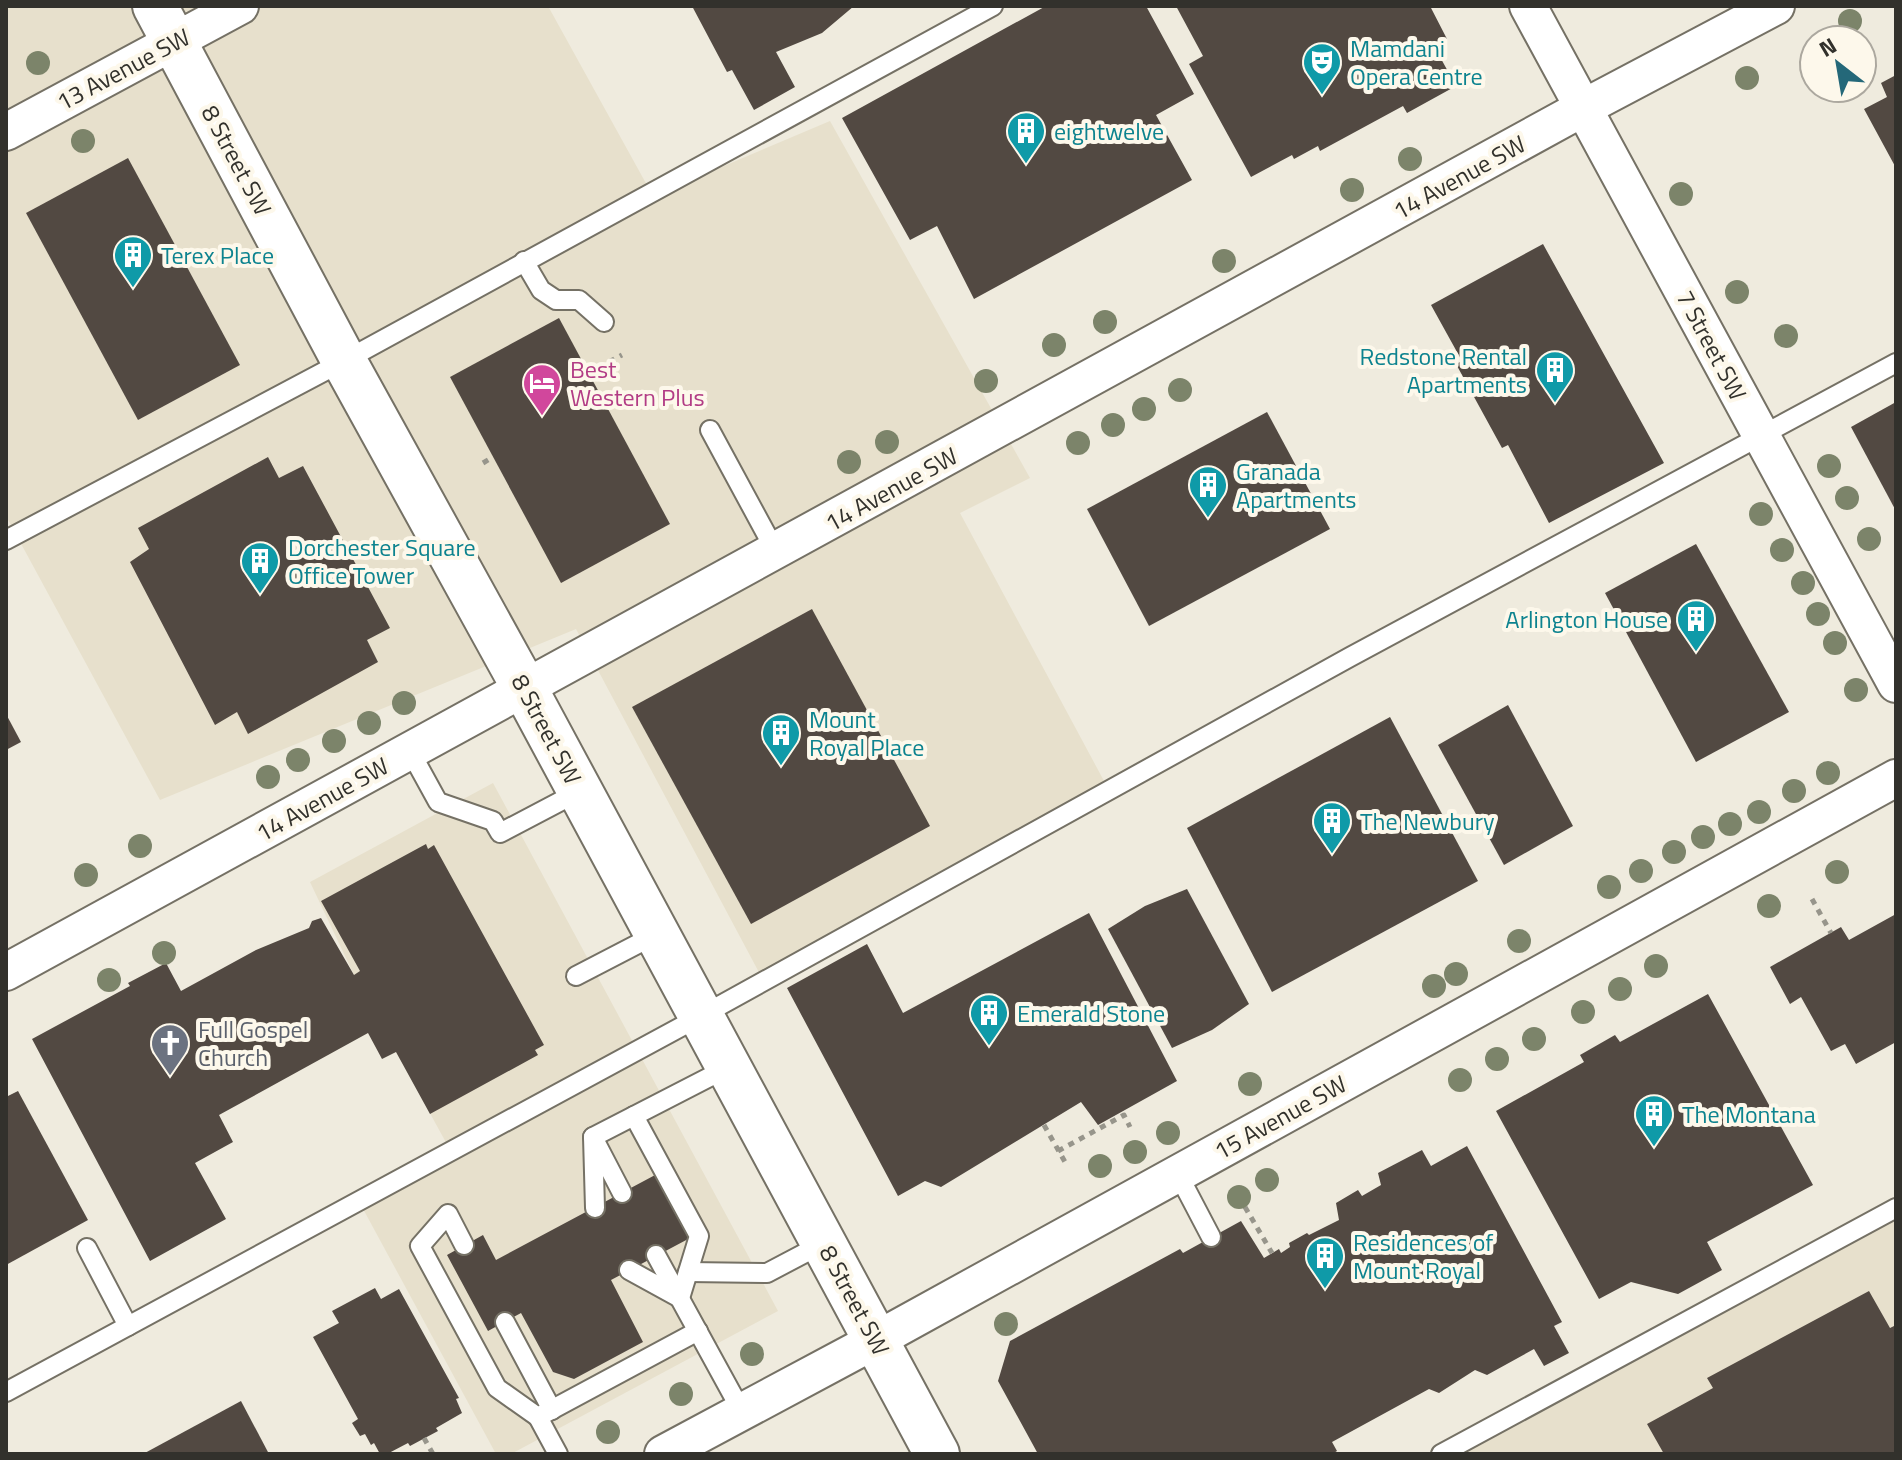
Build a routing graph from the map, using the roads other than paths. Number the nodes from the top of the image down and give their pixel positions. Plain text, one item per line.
1 (240, 6) edge
2 (993, 6) edge
3 (1528, 6) edge
4 (1776, 6) edge
5 (164, 24) edge
6 (1583, 108) junction
7 (6, 132) edge
8 (524, 261) junction
9 (604, 322) dead end
10 (344, 361) junction
11 (1896, 363) edge
12 (710, 430) dead end
13 (1761, 437) junction
14 (6, 540) edge
15 (776, 552) junction
16 (1896, 684) edge
17 (525, 689) junction
18 (410, 751) junction
19 (1896, 778) edge
20 (580, 791) junction
21 (657, 934) junction
22 (6, 972) edge
23 (576, 976) dead end
24 (701, 1016) junction
25 (729, 1067) junction
26 (634, 1116) junction
27 (593, 1137) junction
28 (1178, 1174) junction
29 (622, 1193) dead end
30 (595, 1208) dead end
31 (1896, 1208) edge
32 (1211, 1237) dead end
33 (824, 1243) junction
34 (464, 1245) dead end
35 (87, 1248) dead end
36 (656, 1255) dead end
37 (629, 1270) dead end
38 (688, 1272) junction
39 (680, 1298) junction
40 (505, 1322) dead end
41 (128, 1326) junction
42 (698, 1331) junction
43 (876, 1340) junction
44 (6, 1392) edge
45 (742, 1412) junction
46 (545, 1414) junction
47 (558, 1454) edge
48 (663, 1454) edge
49 (937, 1454) edge
50 (1441, 1454) edge

1 - 5 street, 13 Avenue SW
2 - 8 lane
3 - 6 street, 7 Street SW
4 - 6 street, 14 Avenue SW
5 - 7 street, 13 Avenue SW
5 - 10 main road, 8 Street SW
6 - 13 street, 7 Street SW
6 - 15 street, 14 Avenue SW
8 - 9 lane
8 - 10 lane
10 - 14 lane
10 - 17 main road, 8 Street SW
11 - 13 lane
12 - 15 lane
13 - 16 street, 7 Street SW
13 - 24 lane
15 - 17 street, 14 Avenue SW
17 - 18 street, 14 Avenue SW
17 - 20 main road, 8 Street SW
18 - 20 lane
18 - 22 street, 14 Avenue SW
19 - 28 street, 15 Avenue SW
20 - 21 main road, 8 Street SW
21 - 23 lane
21 - 24 main road, 8 Street SW
24 - 25 main road, 8 Street SW
24 - 41 lane
25 - 26 lane
25 - 33 main road, 8 Street SW
26 - 27 lane
26 - 38 lane
27 - 29 lane
27 - 30 lane
28 - 32 lane
28 - 43 street, 15 Avenue SW
31 - 50 lane
33 - 38 lane
33 - 43 main road, 8 Street SW
34 - 46 lane
35 - 41 lane
36 - 39 lane
37 - 39 lane
38 - 39 lane
39 - 42 lane
40 - 46 lane
41 - 44 lane
42 - 45 lane
42 - 46 lane
43 - 45 street, 15 Avenue SW
43 - 49 main road, 8 Street SW
45 - 48 street, 15 Avenue SW
46 - 47 lane

